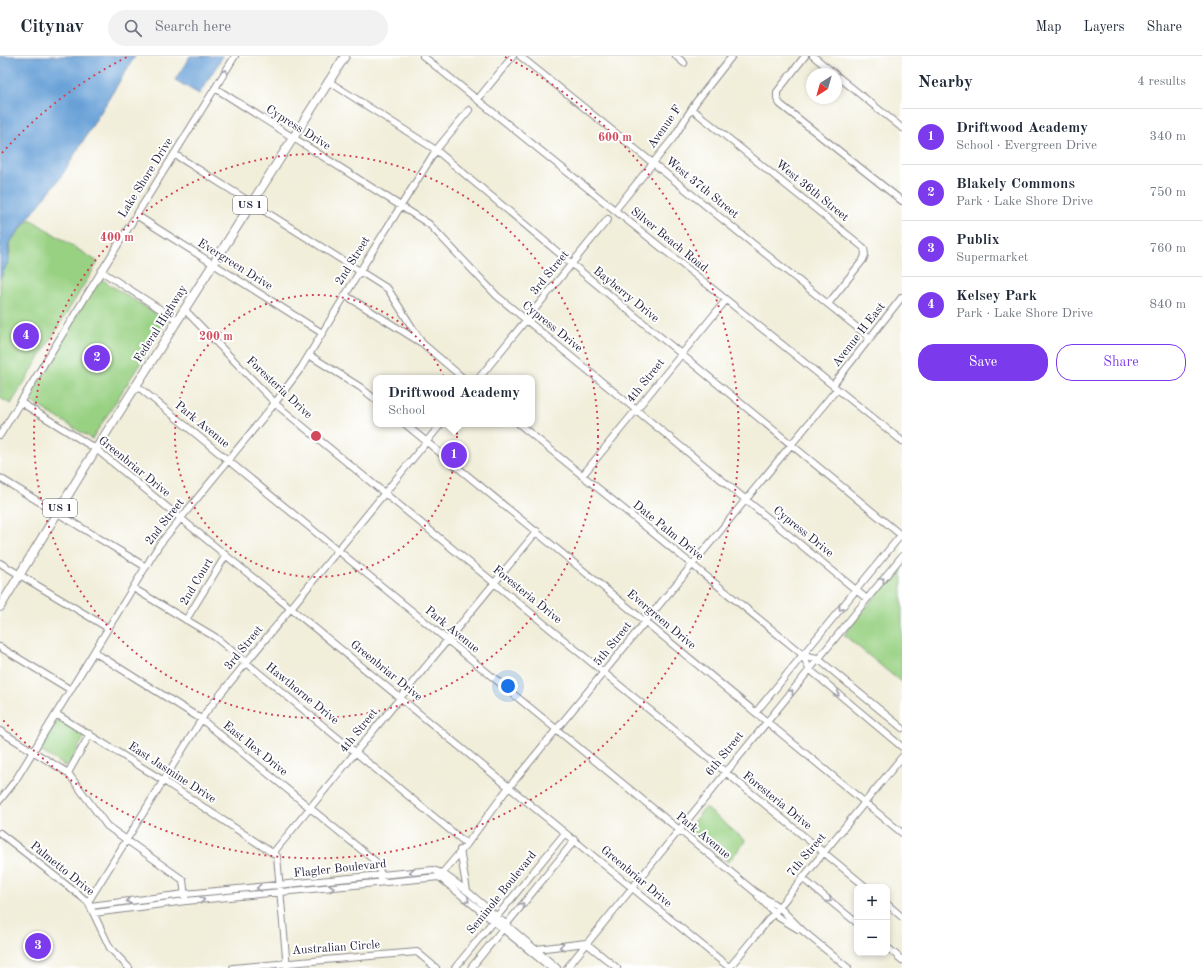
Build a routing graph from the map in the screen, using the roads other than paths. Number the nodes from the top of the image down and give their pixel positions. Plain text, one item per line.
1 (235, 56) edge
2 (345, 56) edge
3 (423, 56) edge
4 (513, 56) edge
5 (520, 56) edge
6 (676, 56) edge
7 (732, 56) edge
8 (805, 56) edge
9 (813, 56) edge
10 (684, 63) dead end
11 (828, 68) edge
12 (842, 79) edge
13 (328, 81) junction
14 (215, 88) junction
15 (478, 99) junction
16 (692, 109) junction
17 (469, 110) dead end
18 (902, 128) edge
19 (293, 138) junction
20 (436, 150) junction
21 (174, 154) junction
22 (653, 163) junction
23 (902, 201) edge
24 (252, 202) junction
25 (401, 206) junction
26 (615, 210) junction
27 (136, 215) junction
28 (608, 219) dead end
29 (213, 264) junction
30 (572, 264) junction
31 (101, 271) junction
32 (360, 271) junction
33 (345, 295) junction
34 (902, 297) edge
35 (726, 300) junction
36 (828, 304) junction
37 (184, 309) junction
38 (177, 320) junction
39 (526, 320) junction
40 (322, 333) junction
41 (870, 338) junction
42 (422, 343) junction
43 (682, 354) junction
44 (309, 355) junction
45 (459, 375) edge
46 (481, 375) edge
47 (136, 386) junction
48 (835, 387) junction
49 (373, 398) edge
50 (20, 402) junction
51 (275, 403) junction
52 (636, 410) junction
53 (409, 427) edge
54 (439, 427) edge
55 (523, 427) edge
56 (0, 435) edge
57 (902, 441) edge
58 (427, 442) junction
59 (791, 444) junction
60 (96, 449) junction
61 (228, 461) junction
62 (582, 476) junction
63 (0, 478) edge
64 (385, 493) junction
65 (746, 500) junction
66 (57, 513) junction
67 (181, 518) junction
68 (537, 532) junction
69 (901, 535) edge
70 (338, 550) junction
71 (226, 555) junction
72 (902, 556) edge
73 (0, 563) edge
74 (692, 566) junction
75 (146, 567) junction
76 (20, 574) junction
77 (494, 583) junction
78 (133, 588) junction
79 (856, 590) junction
80 (867, 598) junction
81 (0, 607) edge
82 (291, 608) junction
83 (186, 620) junction
84 (646, 621) junction
85 (108, 628) junction
86 (448, 640) junction
87 (0, 646) edge
88 (94, 652) junction
89 (803, 655) junction
90 (818, 658) junction
91 (246, 663) junction
92 (808, 670) junction
93 (604, 673) junction
94 (71, 690) junction
95 (400, 698) junction
96 (756, 712) junction
97 (56, 714) junction
98 (201, 719) junction
99 (766, 722) junction
100 (902, 728) edge
101 (557, 730) junction
102 (0, 731) edge
103 (90, 734) junction
104 (902, 747) edge
105 (33, 752) junction
106 (356, 753) junction
107 (902, 757) edge
108 (725, 772) junction
109 (68, 773) junction
110 (164, 781) junction
111 (510, 788) junction
112 (0, 800) edge
113 (864, 802) junction
114 (310, 808) junction
115 (678, 830) junction
116 (0, 833) edge
117 (565, 833) junction
118 (902, 833) edge
119 (125, 840) junction
120 (575, 840) junction
121 (467, 844) junction
122 (460, 850) junction
123 (823, 852) junction
124 (273, 853) junction
125 (381, 875) junction
126 (440, 875) junction
127 (802, 878) junction
128 (382, 882) junction
129 (862, 884) edge
130 (631, 888) junction
131 (280, 890) junction
132 (467, 891) junction
133 (755, 892) junction
134 (185, 898) junction
135 (89, 904) junction
136 (779, 907) junction
137 (890, 907) edge
138 (94, 913) junction
139 (774, 913) junction
140 (902, 917) edge
141 (495, 919) junction
142 (854, 921) edge
143 (504, 927) junction
144 (803, 931) junction
145 (586, 943) junction
146 (537, 949) junction
147 (890, 950) edge
148 (902, 960) edge
149 (287, 965) edge
150 (129, 968) edge
151 (233, 968) edge
152 (436, 968) edge
153 (455, 968) edge
154 (471, 968) edge
155 (551, 968) edge
156 (557, 968) edge
157 (567, 968) edge
158 (617, 968) edge
159 (729, 968) edge
160 (848, 968) edge

14 -> 1 street, Lake Shore Drive
2 - 13 main road, Federal Highway / US 1
3 - 15 street, Silver Beach Road
4 - 15 street
5 - 22 street, West 37th Street
6 - 10 street
7 - 16 street, Avenue F
8 - 23 street
9 - 11 street
12 - 18 street
13 - 19 main road, Federal Highway / US 1
13 - 20 street, Bayberry Drive
14 - 19 street, Cypress Drive
14 - 21 street, Lake Shore Drive
15 - 26 street, Silver Beach Road
16 - 22 street, Avenue F
16 - 36 street, West 36th Street
17 - 20 street, 2nd Street
19 - 24 main road, Federal Highway / US 1
19 - 25 street, Cypress Drive
20 - 25 street, 2nd Street
20 - 30 street, Bayberry Drive
21 - 24 street
21 - 27 street, Lake Shore Drive
22 - 26 street, Avenue F
22 - 36 street, West 37th Street
24 - 29 main road, Federal Highway / US 1
24 - 32 street
25 - 32 street, 2nd Street
25 - 39 street, Cypress Drive
26 - 35 street, Silver Beach Road
27 - 29 street, Evergreen Drive
27 - 31 street, Lake Shore Drive
28 - 30 street, 3rd Street
29 - 37 main road, Federal Highway / US 1
29 - 40 street, Evergreen Drive
30 - 39 street, 3rd Street
30 - 43 street, Bayberry Drive
31 - 38 street
31 - 50 street, Lake Shore Drive
32 - 33 street, 2nd Street
32 - 42 street
33 - 40 street, 2nd Street
33 - 42 street
34 - 41 street, Avenue H East
35 - 43 street, 4th Street
35 - 48 street, Silver Beach Road
36 - 41 street, West 37th Street
37 - 38 main road, Federal Highway / US 1
37 - 51 street, Foresteria Drive
38 - 47 main road, Federal Highway / US 1
39 - 46 street, 3rd Street
39 - 52 street, Cypress Drive
40 - 44 street, 2nd Street
41 - 48 street, Avenue H East
42 - 45 street
43 - 52 street, 4th Street
43 - 59 street, Bayberry Drive
44 - 49 street
44 - 51 street, 2nd Street
47 - 60 main road, Federal Highway / US 1
47 - 61 street, Park Avenue
48 - 57 street, Silver Beach Road
48 - 59 street, 5th Street
50 - 56 street, Lake Shore Drive
50 - 60 street, Greenbriar Drive
51 - 61 street, 2nd Street
51 - 64 street, Foresteria Drive
52 - 62 street, 4th Street
52 - 65 street, Cypress Drive
53 - 58 street, Evergreen Drive
54 - 58 street, 3rd Street
55 - 62 street, Date Palm Drive
58 - 64 street, 3rd Street
58 - 68 street, Evergreen Drive
59 - 65 street, 5th Street
59 - 69 street, Bayberry Drive
60 - 66 main road, Federal Highway / US 1
60 - 67 street, Greenbriar Drive
61 - 67 street, 2nd Street
61 - 70 street, Park Avenue
62 - 74 street, Date Palm Drive
63 - 66 street
64 - 70 street, 3rd Street
64 - 77 street, Foresteria Drive
65 - 74 street, 5th Street
65 - 79 street, Cypress Drive
66 - 75 street
66 - 76 main road, Federal Highway / US 1
67 - 71 street, Greenbriar Drive
67 - 75 street, 2nd Street
68 - 77 street, 4th Street
68 - 84 street, Evergreen Drive
69 - 79 street
70 - 82 street, 3rd Street
70 - 86 street, Park Avenue
71 - 82 street, Greenbriar Drive
71 - 83 street, 2nd Court
80 -> 72 street, 6th Street
73 - 76 street
74 - 84 street, 5th Street
74 - 89 street, Date Palm Drive
75 - 78 street, 2nd Street
76 - 81 main road, Federal Highway / US 1
76 - 85 street
77 - 86 street, 4th Street
77 - 93 street, Foresteria Drive
78 - 83 street, Hawthorne Drive
78 - 85 street, 2nd Street
79 - 80 street, Cypress Drive
79 -> 89 street
80 - 90 street, 6th Street
82 - 91 street, 3rd Street
82 - 95 street, Greenbriar Drive
83 - 91 street, Hawthorne Drive
84 - 93 street, 5th Street
84 - 96 street, Evergreen Drive
85 - 88 street, 2nd Street
86 - 95 street, 4th Street
86 - 101 street, Park Avenue
87 - 94 street
88 - 94 street, 2nd Street
88 - 98 street, East Ilex Drive
89 - 90 street, Date Palm Drive
89 - 92 street
89 - 96 street
90 - 92 street, 6th Street
90 - 100 street, Date Palm Drive
91 - 98 street, 3rd Street
91 - 106 street, Hawthorne Drive
99 -> 92 street, 6th Street
92 -> 104 street
93 - 101 street, 5th Street
93 - 108 street, Foresteria Drive
94 - 97 street, 2nd Street
95 - 106 street, 4th Street
95 - 111 street, Greenbriar Drive
96 - 99 street, Evergreen Drive
97 - 103 street, East Jasmine Drive
97 - 105 street, 2nd Street
98 - 110 street, 3rd Street
98 - 114 street, East Ilex Drive
99 - 108 street, 6th Street
99 - 113 street, Evergreen Drive
101 - 111 street, 5th Street
101 - 115 street, Park Avenue
102 - 105 street
103 - 109 street
103 - 110 street, East Jasmine Drive
105 - 109 street
105 - 112 street, 2nd Street
106 - 114 street, 4th Street
106 - 121 street, Hawthorne Drive
107 - 113 street, 7th Street
108 - 115 street, 6th Street
108 - 123 street, Foresteria Drive
109 - 119 street
110 - 119 street, 3rd Street
110 - 124 street, East Jasmine Drive
111 - 117 street, Greenbriar Drive
111 - 121 street, 5th Street
113 - 118 street, Evergreen Drive
113 - 123 street, 7th Street
114 - 124 street, 4th Street
114 - 125 street, East Ilex Drive
115 - 130 street, 6th Street
115 - 133 street, Park Avenue
116 - 135 street, Palmetto Drive
117 - 120 street, Greenbriar Drive
117 - 141 street, Seminole Boulevard
119 - 134 street
119 - 135 street, 3rd Street
120 - 130 street, Greenbriar Drive
143 -> 120 street, Seminole Boulevard
121 - 122 street, 5th Street
122 - 126 street, 5th Street
122 - 132 street
123 - 127 street, 7th Street
123 - 129 street, Foresteria Drive
124 - 131 street
126 -> 125 street, Flagler Boulevard
125 - 128 street, East Ilex Drive
125 - 131 street, Flagler Boulevard
126 - 128 street, Flagler Boulevard
126 - 132 street, Flagler Boulevard
126 -> 141 street, Flagler Boulevard
127 - 136 street, 7th Street
127 -> 142 street
131 -> 128 street, Flagler Boulevard
130 - 145 street, 6th Street
130 - 159 street, Greenbriar Drive
131 - 134 street, Flagler Boulevard
131 - 149 street
132 - 141 street, Flagler Boulevard
133 - 136 street, Park Avenue
133 - 139 street, Park Avenue
134 -> 135 street, Flagler Boulevard
134 - 138 street, Flagler Boulevard
135 - 138 street, Palmetto Drive
136 - 139 street, 7th Street
136 - 144 street, Park Avenue
137 - 140 street
138 - 150 street, Palmetto Drive
139 - 144 street, Park Avenue
139 - 159 street, 7th Street
141 - 143 street, Flagler Boulevard
141 - 153 street, Seminole Boulevard
143 - 146 street, Flagler Boulevard
143 - 154 street, Seminole Boulevard
143 - 155 street, Flagler Boulevard
144 - 160 street, Park Avenue
145 -> 146 street
145 - 157 street, 6th Street
145 - 158 street
146 - 156 street, Flagler Boulevard
147 - 148 street
149 - 151 street, Australian Circle
149 - 152 street, Australian Circle

